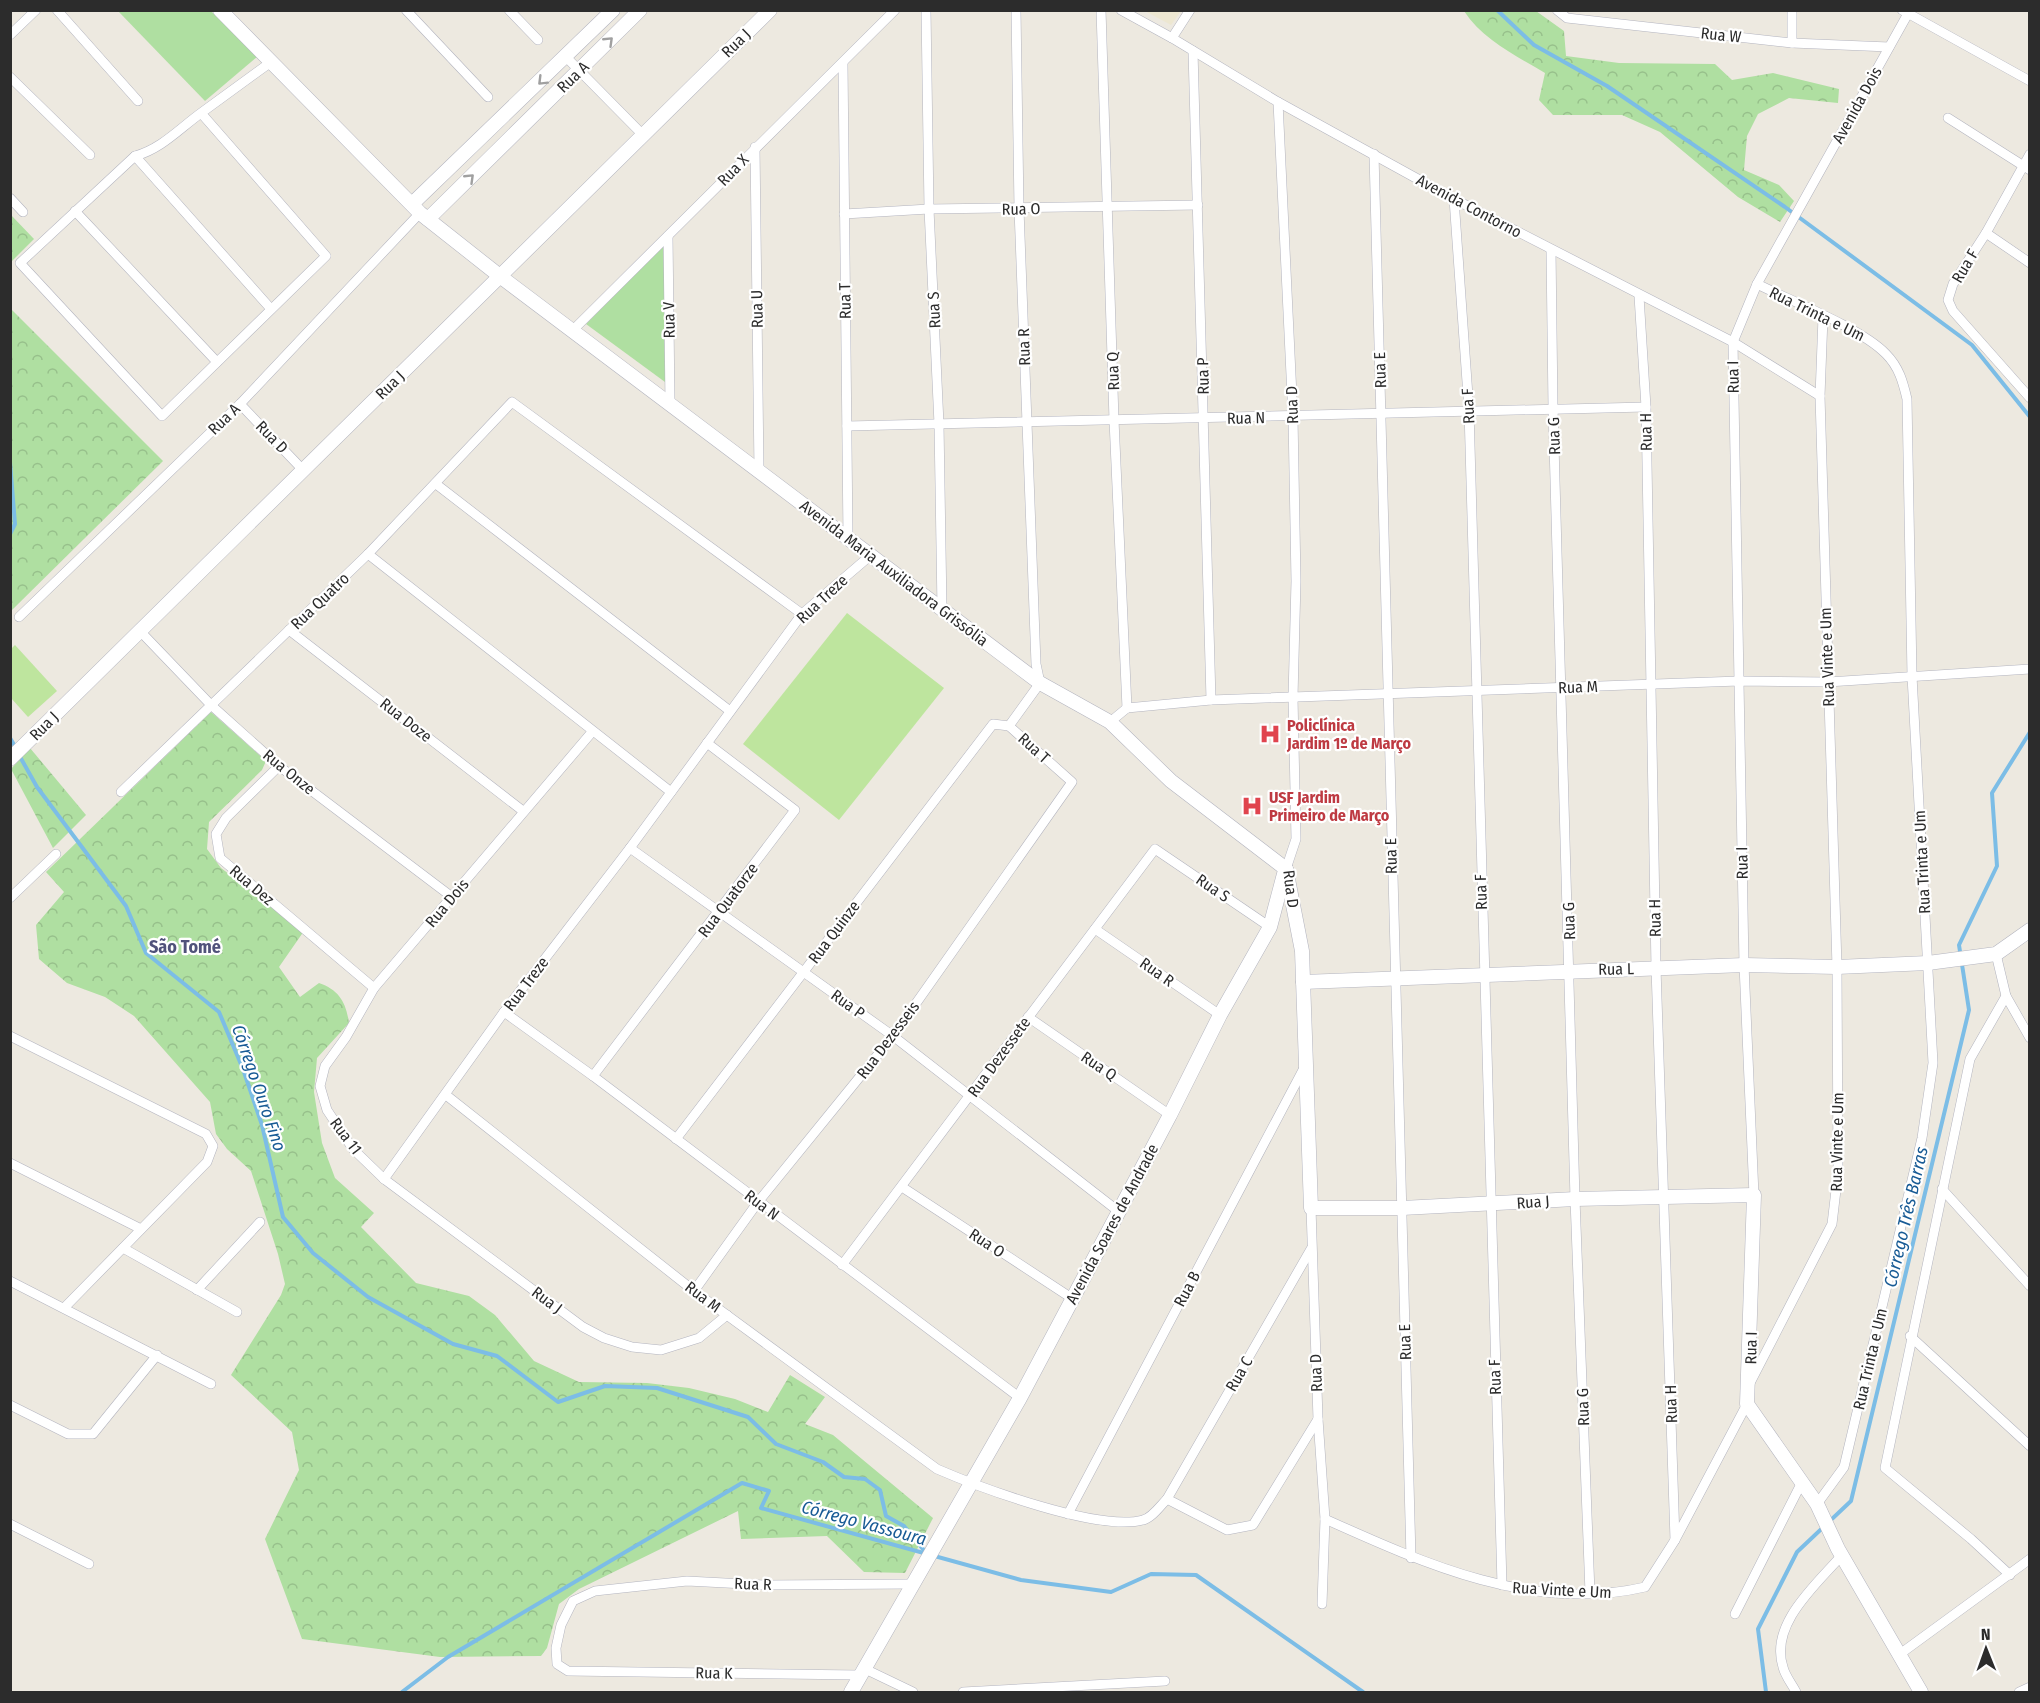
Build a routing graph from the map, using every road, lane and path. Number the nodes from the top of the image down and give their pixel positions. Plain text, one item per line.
1 (36, 10) edge
2 (57, 10) edge
3 (220, 10) edge
4 (406, 10) edge
5 (509, 10) edge
6 (613, 10) edge
7 (640, 10) edge
8 (770, 10) edge
9 (895, 10) edge
10 (926, 10) edge
11 (1016, 10) edge
12 (1101, 10) edge
13 (1121, 10) edge
14 (1190, 10) edge
15 (1557, 10) edge
16 (1792, 10) edge
17 (1907, 12) edge
18 (10, 35) edge
19 (1172, 38) junction
20 (538, 40) dead end
21 (1792, 43) junction
22 (1888, 47) junction
23 (1193, 51) junction
24 (566, 57) junction
25 (271, 62) junction
26 (843, 64) junction
27 (579, 70) junction
28 (10, 77) edge
29 (2030, 81) edge
30 (488, 98) dead end
31 (138, 101) dead end
32 (1278, 102) junction
33 (201, 113) junction
34 (1948, 118) dead end
35 (643, 135) junction
36 (755, 147) junction
37 (1374, 154) junction
38 (2030, 154) edge
39 (90, 156) dead end
40 (135, 156) junction
41 (2026, 168) edge
42 (10, 198) edge
43 (1454, 199) junction
44 (1198, 205) junction
45 (1108, 207) junction
46 (928, 209) junction
47 (1019, 209) junction
48 (75, 211) junction
49 (23, 212) dead end
50 (420, 212) junction
51 (844, 214) junction
52 (1986, 233) junction
53 (668, 236) junction
54 (1551, 250) junction
55 (2030, 263) edge
56 (501, 277) junction
57 (1757, 284) junction
58 (1639, 296) junction
59 (271, 309) junction
60 (1822, 317) junction
61 (572, 331) junction
62 (1733, 342) junction
63 (217, 362) junction
64 (1820, 396) junction
65 (2030, 398) edge
66 (240, 404) junction
67 (670, 404) junction
68 (1646, 407) junction
69 (1553, 408) junction
70 (1469, 410) junction
71 (1382, 414) junction
72 (1293, 417) junction
73 (1204, 419) junction
74 (1114, 420) junction
75 (1027, 421) junction
76 (939, 424) junction
77 (847, 426) junction
78 (303, 470) junction
79 (759, 471) junction
80 (436, 484) junction
81 (848, 538) junction
82 (368, 554) junction
83 (871, 555) junction
84 (942, 609) junction
85 (802, 614) junction
86 (19, 617) dead end
87 (139, 630) junction
88 (289, 630) junction
89 (2030, 669) edge
90 (1912, 676) junction
91 (1739, 681) junction
92 (1040, 682) junction
93 (1828, 682) junction
94 (1651, 685) junction
95 (1562, 688) junction
96 (1475, 691) junction
97 (1388, 695) junction
98 (1293, 697) junction
99 (1211, 700) junction
100 (211, 705) junction
101 (1127, 708) junction
102 (730, 711) junction
103 (1110, 722) junction
104 (993, 724) joint
105 (1009, 726) junction
106 (592, 732) junction
107 (707, 743) junction
108 (11, 758) edge
109 (279, 766) junction
110 (1072, 782) joint
111 (121, 792) dead end
112 (671, 792) junction
113 (523, 811) junction
114 (630, 848) junction
115 (1155, 849) joint
116 (57, 854) dead end
117 (1286, 869) junction
118 (452, 897) junction
119 (10, 898) edge
120 (721, 910) junction
121 (1270, 927) junction
122 (1095, 929) junction
123 (2030, 930) edge
124 (1996, 954) junction
125 (1928, 963) junction
126 (1744, 965) junction
127 (1837, 967) junction
128 (1656, 968) junction
129 (1571, 970) junction
130 (803, 972) junction
131 (1483, 974) junction
132 (1394, 978) junction
133 (1303, 981) junction
134 (374, 988) junction
135 (2006, 996) junction
136 (504, 1012) junction
137 (1220, 1015) junction
138 (1028, 1017) junction
139 (10, 1036) edge
140 (893, 1036) junction
141 (2030, 1038) edge
142 (1306, 1064) junction
143 (593, 1076) junction
144 (320, 1086) joint
145 (446, 1095) junction
146 (970, 1096) junction
147 (1170, 1115) junction
148 (676, 1139) junction
149 (10, 1164) edge
150 (384, 1179) junction
151 (902, 1187) junction
152 (1942, 1189) junction
153 (1754, 1195) junction
154 (1664, 1198) junction
155 (1575, 1199) junction
156 (758, 1202) junction
157 (1490, 1205) junction
158 (1311, 1208) junction
159 (1402, 1208) junction
160 (1118, 1210) junction
161 (260, 1222) dead end
162 (141, 1229) junction
163 (123, 1248) junction
164 (1311, 1249) junction
165 (842, 1265) junction
166 (10, 1281) edge
167 (2030, 1286) edge
168 (197, 1290) junction
169 (694, 1291) junction
170 (1073, 1299) junction
171 (64, 1308) junction
172 (237, 1312) dead end
173 (727, 1316) junction
174 (1911, 1336) junction
175 (157, 1355) junction
176 (1750, 1383) junction
177 (212, 1384) dead end
178 (1020, 1398) junction
179 (1747, 1404) junction
180 (10, 1405) edge
181 (1318, 1419) junction
182 (2030, 1446) edge
183 (1802, 1482) junction
184 (971, 1483) junction
185 (1167, 1499) junction
186 (1817, 1504) junction
187 (1068, 1514) junction
188 (1325, 1520) junction
189 (10, 1524) edge
190 (1676, 1540) junction
191 (1840, 1552) junction
192 (1411, 1558) junction
193 (2030, 1559) edge
194 (89, 1564) dead end
195 (2010, 1575) junction
196 (911, 1584) junction
197 (1502, 1585) junction
198 (1590, 1593) junction
199 (1322, 1604) dead end
200 (1735, 1614) dead end
201 (1900, 1654) junction
202 (568, 1671) joint
203 (861, 1672) junction
204 (1165, 1681) dead end
205 (2030, 1687) edge
206 (1045, 1691) edge
207 (851, 1692) edge
208 (914, 1692) edge
209 (963, 1692) edge
210 (1796, 1692) edge
211 (1921, 1692) edge
212 (2019, 1692) edge

1 - 18 street
2 - 31 street
3 - 25 street, Avenida Maria Auxiliadora Grissólia
4 - 30 street
5 - 20 street
6 - 24 street, Rua A
27 -> 7 street, Rua A
8 - 35 street, Rua J
9 - 26 street, Rua X
10 - 46 street, Rua S
11 - 47 street, Rua R
12 - 45 street, Rua Q
13 - 19 street, Avenida Contorno
14 - 19 street
15 - 21 street, Rua W
16 - 21 street
17 - 22 street, Avenida Dois
17 - 29 street
19 - 23 street, Avenida Contorno
21 - 22 street, Rua W
22 - 57 street, Avenida Dois
23 - 32 street, Avenida Contorno
23 - 44 street, Rua P
24 - 27 street
24 -> 50 street, Rua A
25 - 33 street
25 - 50 street, Avenida Maria Auxiliadora Grissólia
26 - 36 street, Rua X
26 - 51 street, Rua T
27 - 35 street
50 -> 27 street, Rua A
28 - 39 street
32 - 37 street, Avenida Contorno
32 - 72 street, Rua D
33 - 40 street
33 - 59 street
34 - 41 street
35 - 56 street, Rua J
36 - 53 street, Rua X
36 - 79 street, Rua U
37 - 43 street, Avenida Contorno
37 - 71 street, Rua E
38 - 41 street, Rua F
40 - 48 street
40 - 59 street
41 - 52 street, Rua F
42 - 49 street
43 - 54 street, Avenida Contorno
43 - 70 street, Rua F
44 - 45 street, Rua O
44 - 73 street, Rua P
45 - 47 street, Rua O
45 - 74 street, Rua Q
46 - 47 street, Rua O
46 - 51 street, Rua O
46 - 76 street, Rua S
47 - 75 street, Rua R
48 - 63 street
48 - 63 street
50 - 56 street, Avenida Maria Auxiliadora Grissólia
50 - 66 street, Rua A
51 - 77 street, Rua T
52 - 55 street
52 - 65 street, Rua F
53 - 61 street, Rua X
53 - 67 street, Rua V
54 - 58 street, Avenida Contorno
54 - 69 street, Rua G
56 - 61 street, Avenida Maria Auxiliadora Grissólia
56 - 78 street, Rua J
57 - 60 street, Rua Trinta e Um
57 - 62 street, Avenida Dois
58 - 62 street, Avenida Contorno
58 - 68 street, Rua H
59 - 63 street
60 - 64 street, Rua Vinte e Um
60 - 90 street, Rua Trinta e Um
61 - 67 street, Avenida Maria Auxiliadora Grissólia
62 - 64 street, Avenida Contorno
62 - 91 street, Rua I
64 - 93 street, Rua Vinte e Um
66 - 78 street, Rua D
66 - 86 street, Rua A
67 - 79 street, Avenida Maria Auxiliadora Grissólia
68 - 69 street, Rua N
68 - 94 street, Rua H
69 - 70 street, Rua N
69 - 95 street, Rua G
70 - 71 street, Rua N
70 - 96 street, Rua F
71 - 72 street, Rua N
71 - 97 street, Rua E
72 - 73 street, Rua N
72 - 98 street, Rua D
73 - 74 street, Rua N
73 - 99 street, Rua P
74 - 75 street, Rua N
74 - 101 street, Rua Q
75 - 76 street, Rua N
75 - 92 street, Rua R
76 - 77 street, Rua N
76 - 84 street, Rua S
77 - 81 street, Rua T
78 - 87 street, Rua J
79 - 81 street, Avenida Maria Auxiliadora Grissólia
80 - 82 street, Rua Quatro
80 - 85 street, Rua Quatro
80 - 102 street
81 - 83 street, Avenida Maria Auxiliadora Grissólia
82 - 88 street, Rua Quatro
82 - 106 street
83 - 84 street, Avenida Maria Auxiliadora Grissólia
83 - 85 street, Rua Treze
84 - 92 street, Avenida Maria Auxiliadora Grissólia
85 - 102 street, Rua Treze
87 - 100 street, Rua Onze
87 - 108 street, Rua J
88 - 100 street, Rua Quatro
88 - 113 street, Rua Doze
89 - 90 street, Rua M
90 - 93 street, Rua M
90 - 125 street, Rua Trinta e Um
91 - 93 street, Rua M
91 - 94 street, Rua M
91 - 126 street, Rua I
92 - 103 street, Avenida Maria Auxiliadora Grissólia
92 - 105 street
93 - 127 street, Rua Vinte e Um
94 - 95 street, Rua M
94 - 128 street, Rua H
95 - 96 street, Rua M
95 - 129 street, Rua G
96 - 97 street, Rua M
96 - 131 street, Rua F
97 - 98 street, Rua M
97 - 132 street, Rua E
98 - 99 street, Rua M
98 - 117 street, Rua D
99 - 101 street, Rua M
100 - 109 street, Rua Onze
100 - 111 street, Rua Quatro
101 - 103 street
102 - 107 street, Rua Treze
103 - 117 street, Avenida Maria Auxiliadora Grissólia
104 - 105 street, Rua T
104 - 130 street, Rua Quinze
105 - 110 street, Rua T
106 - 112 street
106 - 113 street, Rua Dois
107 - 112 street, Rua Treze
107 - 120 street, Rua Quatorze
109 - 118 street, Rua Onze
109 - 134 street, Rua Dez
110 - 140 street, Rua Dezesseis
112 - 114 street, Rua Treze
113 - 118 street, Rua Dois
114 - 120 street, Rua P
114 - 136 street, Rua Treze
115 - 121 street, Rua S
115 - 122 street, Rua Dezessete
116 - 119 street
117 - 121 street, Avenida Soares de Andrade
117 - 133 street, Rua D
118 - 134 street, Rua Dois
120 - 130 street, Rua P
120 - 143 street, Rua Quatorze
121 - 137 street, Avenida Soares de Andrade
122 - 137 street, Rua R
122 - 138 street, Rua Dezessete
123 - 124 street
124 - 125 street, Rua L
124 - 135 street
125 - 127 street, Rua L
125 - 186 street, Rua Trinta e Um
126 - 127 street, Rua L
126 - 128 street, Rua L
126 - 153 street, Rua I
127 - 176 street, Rua Vinte e Um
128 - 129 street, Rua L
128 - 154 street, Rua H
129 - 131 street, Rua L
129 - 155 street, Rua G
130 - 140 street, Rua P
130 - 148 street, Rua Quinze
131 - 132 street, Rua L
131 - 157 street, Rua F
132 - 133 street, Rua L
132 - 159 street, Rua E
133 - 142 street, Rua D
134 - 144 street, Rua Dois
135 - 141 street
135 - 152 street
136 - 143 street, Rua N
136 - 145 street, Rua Treze
137 - 147 street, Avenida Soares de Andrade
138 - 146 street, Rua Dezessete
138 - 147 street, Rua Q
139 - 162 street
140 - 146 street, Rua P
140 - 156 street, Rua Dezesseis
142 - 158 street, Rua D
142 - 187 street, Rua B
143 - 148 street, Rua N
144 - 150 street, Rua 11
145 - 150 street, Rua Treze
145 - 169 street, Rua M
146 - 151 street, Rua Dezessete
146 - 160 street, Rua P
147 - 160 street, Avenida Soares de Andrade
148 - 156 street, Rua N
149 - 162 street
150 - 173 street, Rua J
151 - 165 street, Rua Dezessete
151 - 170 street, Rua O
152 - 167 street
152 - 174 street
153 - 154 street, Rua J
153 - 176 street, Rua I
154 - 155 street, Rua J
154 - 190 street, Rua H
155 - 157 street, Rua J
155 - 198 street, Rua G
156 - 165 street, Rua N
156 - 169 street, Rua Dezesseis
157 - 159 street, Rua J
157 - 197 street, Rua F
158 - 159 street, Rua J
158 - 164 street, Rua D
159 - 192 street, Rua E
160 - 170 street, Avenida Soares de Andrade
161 - 168 street
162 - 163 street
163 - 168 street
163 - 171 street
164 - 181 street, Rua D
164 - 185 street, Rua C
165 - 178 street, Rua N
166 - 171 street
168 - 172 street
169 - 173 street, Rua M
170 - 178 street, Avenida Soares de Andrade
171 - 175 street
173 - 184 street, Rua M
174 - 182 street
174 - 195 street
175 - 177 street
175 - 180 street
176 - 179 street, Rua Vinte e Um
178 - 184 street, Avenida Soares de Andrade
179 - 183 street
179 - 190 street, Rua Vinte e Um
181 - 185 street
181 - 188 street, Rua D
183 - 186 street
183 - 200 street
184 - 187 street
184 - 196 street, Avenida Soares de Andrade
185 - 187 street
186 - 191 street
188 - 192 street, Rua Vinte e Um
188 - 199 street, Rua D
189 - 194 street
190 - 198 street, Rua Vinte e Um
191 - 201 street
191 - 210 street
192 - 197 street, Rua Vinte e Um
193 - 195 street
195 - 201 street
196 - 202 street, Rua R
196 - 203 street, Avenida Soares de Andrade
197 - 198 street, Rua Vinte e Um
201 - 211 street
202 - 203 street, Rua K
203 - 207 street, Avenida Soares de Andrade
203 - 208 street
204 - 206 street
205 - 212 street
206 - 209 street

